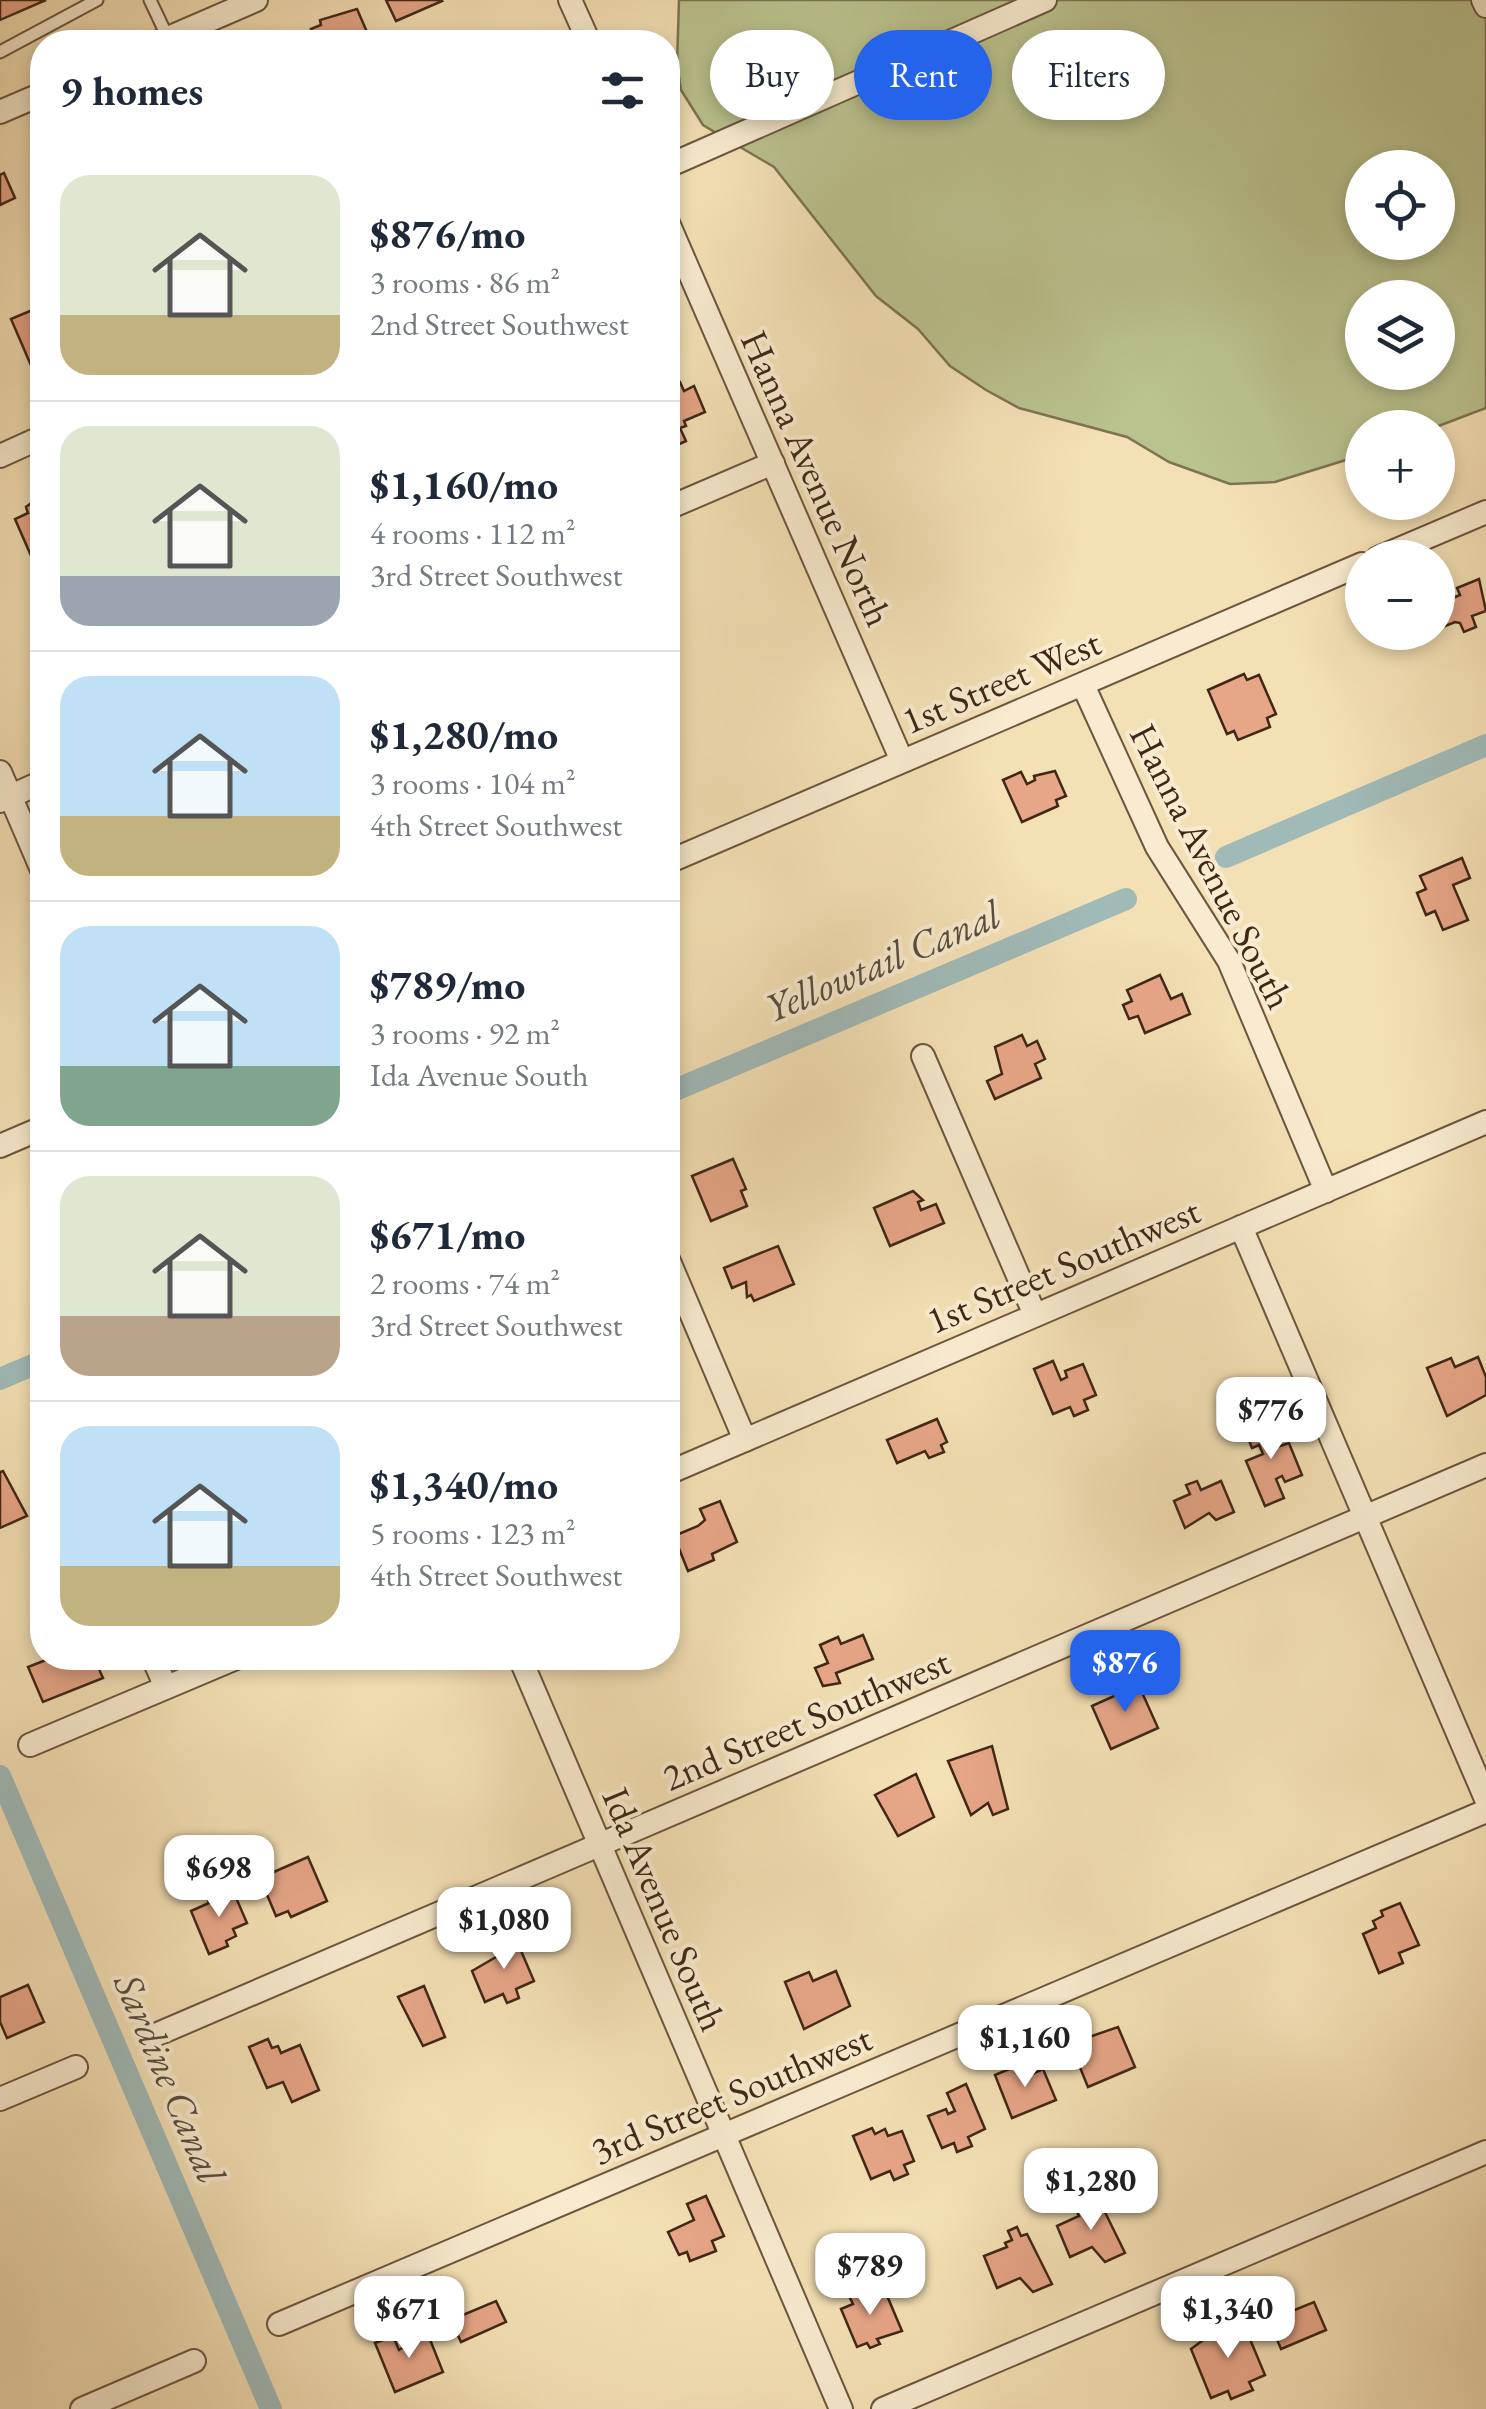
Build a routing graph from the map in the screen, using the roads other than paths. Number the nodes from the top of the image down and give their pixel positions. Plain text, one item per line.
1 (97, 0) edge
2 (150, 0) edge
3 (256, 0) edge
4 (570, 0) edge
5 (1045, 0) edge
6 (41, 30) edge
7 (160, 30) edge
8 (187, 30) edge
9 (584, 30) edge
10 (30, 36) edge
11 (0, 52) edge
12 (30, 99) edge
13 (0, 112) edge
14 (680, 161) edge
15 (680, 251) edge
16 (30, 442) edge
17 (0, 456) edge
18 (773, 463) junction
19 (680, 503) edge
20 (1486, 512) edge
21 (1420, 540) edge
22 (1345, 571) edge
23 (1083, 685) junction
24 (902, 762) junction
25 (0, 772) edge
26 (30, 787) edge
27 (5, 798) edge
28 (30, 847) edge
29 (680, 857) edge
30 (923, 1056) dead end
31 (1486, 1122) edge
32 (30, 1133) edge
33 (0, 1146) edge
34 (1326, 1191) junction
35 (1242, 1227) junction
36 (680, 1287) edge
37 (1035, 1315) junction
38 (746, 1440) junction
39 (1486, 1465) edge
40 (680, 1468) edge
41 (1365, 1517) junction
42 (158, 1670) edge
43 (208, 1670) edge
44 (525, 1670) edge
45 (166, 1688) junction
46 (30, 1744) dead end
47 (1486, 1799) edge
48 (1486, 1811) edge
49 (600, 1846) junction
50 (153, 2036) dead end
51 (76, 2067) dead end
52 (0, 2100) edge
53 (724, 2136) junction
54 (1486, 2152) edge
55 (279, 2324) dead end
56 (194, 2361) dead end
57 (82, 2409) edge
58 (842, 2409) edge
59 (883, 2409) edge

1 - 6 lane
2 - 7 lane
3 - 8 street
4 - 9 street
5 - 14 street
10 - 11 lane
12 - 13 street
15 - 18 street, Hanna Avenue North
16 - 17 street
18 - 19 street
18 - 24 street, Hanna Avenue North
20 - 21 street
22 - 23 street, 1st Street West
23 - 24 street, 1st Street West
23 - 34 street, Hanna Avenue South
24 - 29 street, 1st Street West
25 - 27 street
26 - 27 street
27 - 28 street
30 - 37 street
31 - 34 street, 1st Street Southwest
32 - 33 street
34 - 35 street, 1st Street Southwest
35 - 37 street, 1st Street Southwest
35 - 41 street
36 - 38 street
37 - 38 street, 1st Street Southwest
38 - 40 street, 1st Street Southwest
39 - 41 street, 2nd Street Southwest
41 - 47 street
41 - 49 street, 2nd Street Southwest
42 - 45 street
43 - 45 street
44 - 49 street, Ida Avenue South
45 - 46 street
48 - 53 street, 3rd Street Southwest
49 - 50 street, 2nd Street Southwest
49 - 53 street, Ida Avenue South
51 - 52 street
53 - 55 street, 3rd Street Southwest
53 - 58 street, Ida Avenue South
54 - 59 street
56 - 57 street

